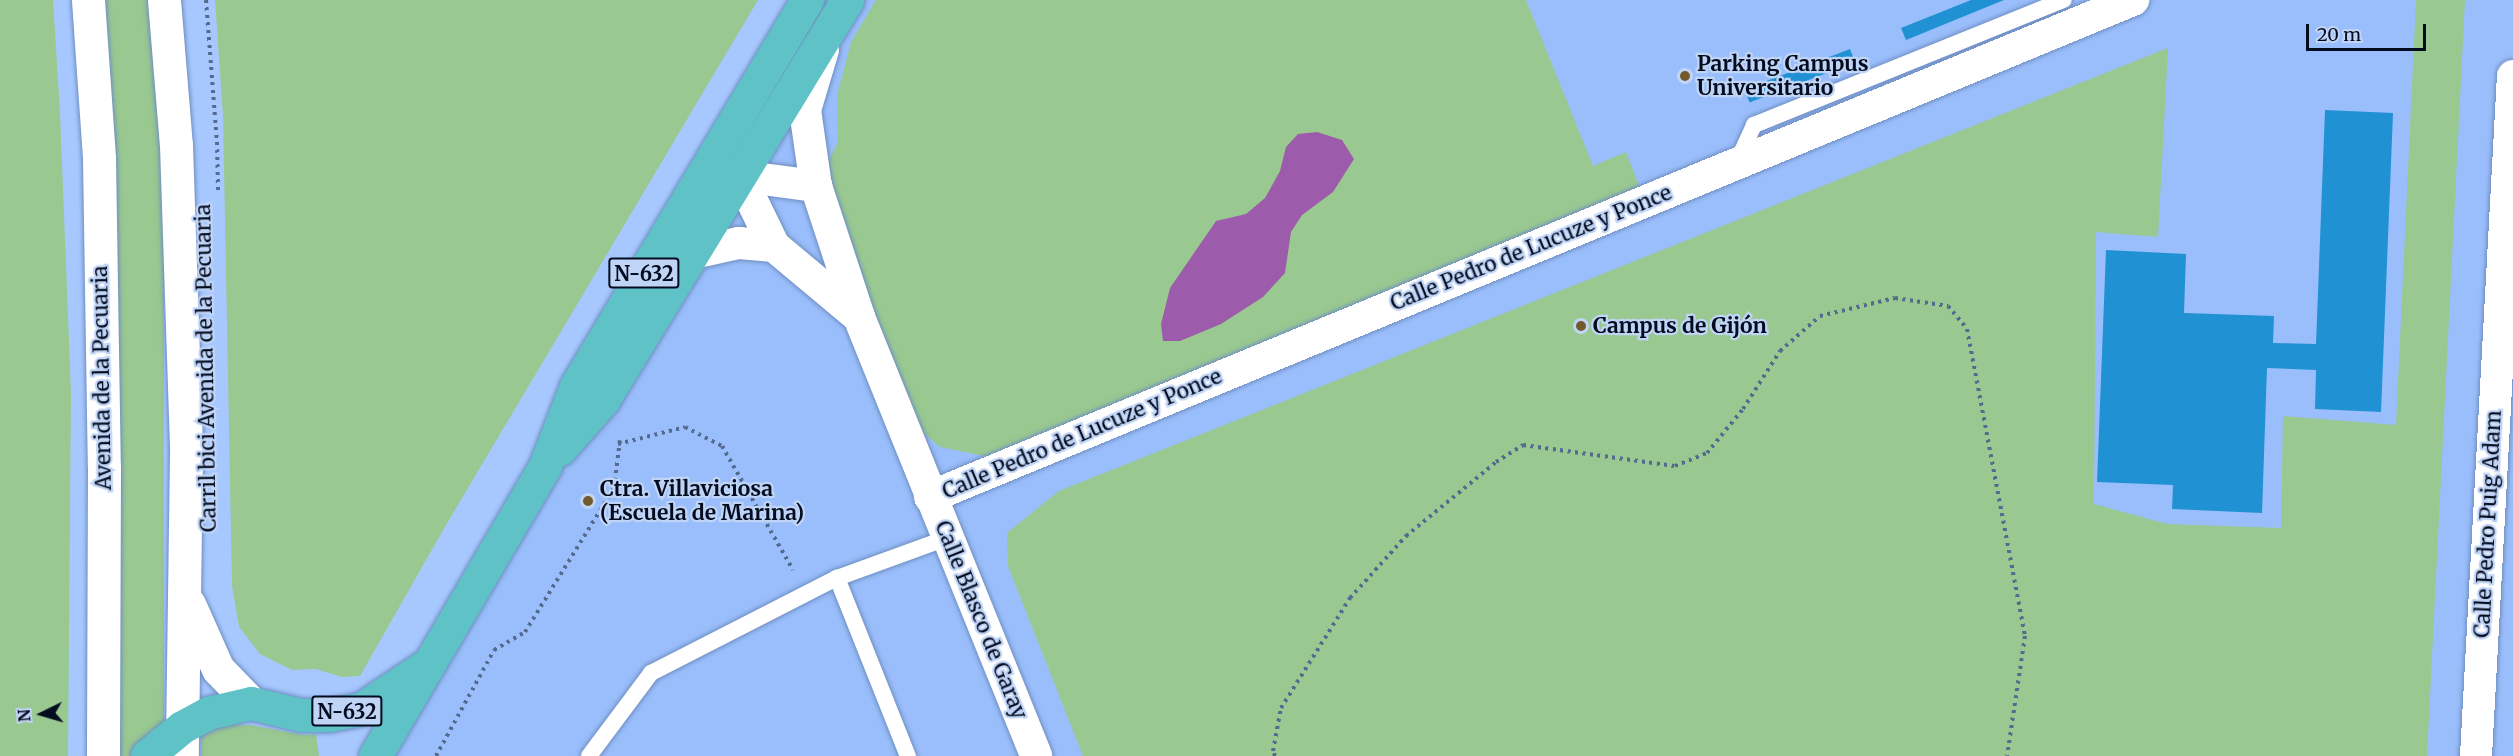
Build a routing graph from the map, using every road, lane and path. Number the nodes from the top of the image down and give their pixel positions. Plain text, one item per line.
1 (88, 0) edge
2 (164, 0) edge
3 (206, 0) edge
4 (807, 0) edge
5 (848, 0) edge
6 (2064, 0) edge
7 (2133, 0) edge
8 (828, 32) junction
9 (2513, 76) edge
10 (755, 86) junction
11 (1736, 163) junction
12 (740, 176) junction
13 (816, 186) junction
14 (690, 195) junction
15 (218, 201) dead end
16 (774, 246) junction
17 (693, 253) junction
18 (859, 317) junction
19 (624, 433) dead end
20 (618, 444) junction
21 (608, 447) dead end
22 (545, 466) junction
23 (930, 497) junction
24 (947, 538) junction
25 (837, 578) junction
26 (806, 594) junction
27 (185, 597) junction
28 (430, 663) junction
29 (251, 703) junction
30 (182, 741) edge
31 (103, 756) edge
32 (147, 756) edge
33 (375, 756) edge
34 (435, 756) edge
35 (589, 756) edge
36 (908, 756) edge
37 (1036, 756) edge
38 (1275, 756) edge
39 (2007, 756) edge
40 (2476, 756) edge

1 - 31 street, Avenida de la Pecuaria
2 - 27 street
3 - 15 path, Carril bici Avenida de la Pecuaria
4 - 10 highway, N-632
5 - 8 highway, N-632
6 - 11 lane
7 - 11 street, Calle Pedro de Lucuze y Ponce
8 - 12 highway, N-632
8 - 13 street, Calle Blasco de Garay
9 - 40 street, Calle Pedro Puig Adam
10 - 12 street
10 - 14 highway, N-632
11 - 23 street, Calle Pedro de Lucuze y Ponce
12 - 13 street
12 - 14 street
12 - 16 street, Calle Blasco de Garay
12 - 17 highway, N-632
13 - 18 street, Calle Blasco de Garay
14 - 22 highway, N-632
16 - 17 street
16 - 18 street, Calle Blasco de Garay
17 - 22 highway, N-632
18 - 23 street, Calle Blasco de Garay
19 - 20 path
20 - 21 path
20 - 26 path
20 - 34 path
22 - 28 highway, N-632
23 - 24 street, Calle Blasco de Garay
24 - 25 lane
24 - 37 street, Calle Blasco de Garay
25 - 26 lane
25 - 36 lane
26 - 35 lane
27 - 29 street
27 - 30 street
28 - 29 highway, N-632
28 - 33 highway, N-632
29 - 30 highway, N-632
30 - 32 highway, N-632
38 - 39 path

